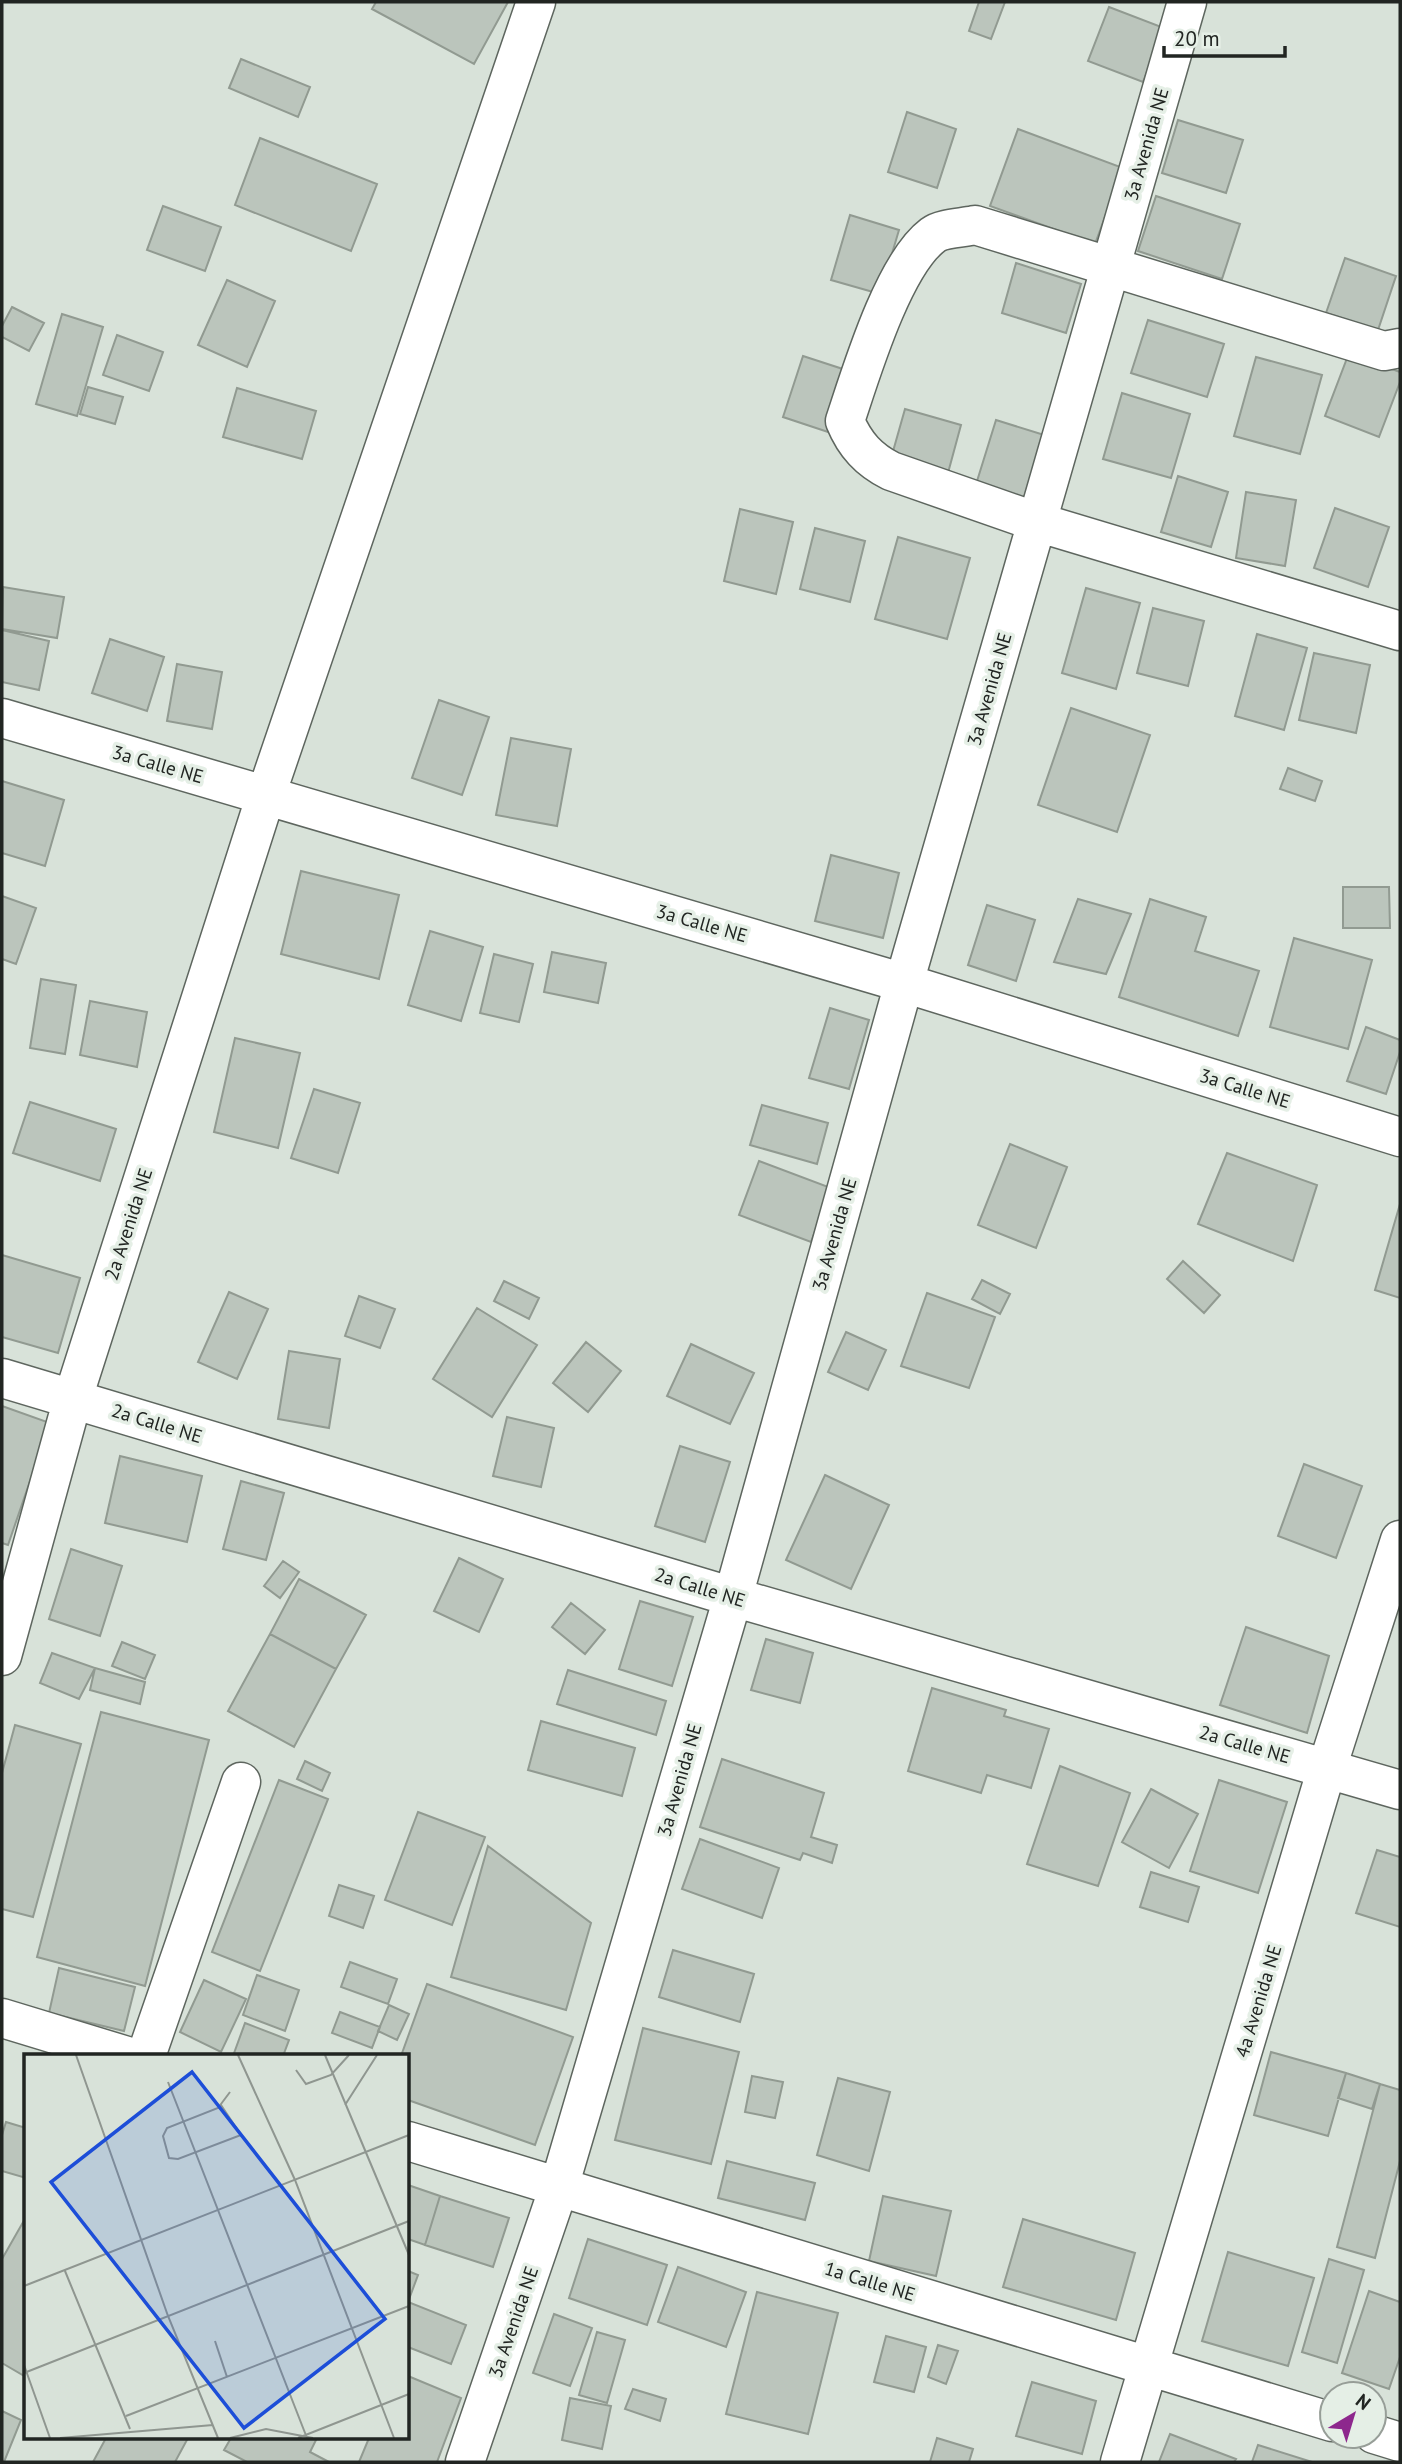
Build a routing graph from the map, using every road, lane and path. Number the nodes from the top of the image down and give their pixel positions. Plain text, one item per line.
1 (536, 2) edge
2 (1187, 2) edge
3 (1111, 266) junction
4 (1400, 348) edge
5 (1037, 522) junction
6 (1400, 631) edge
7 (2, 719) edge
8 (266, 795) junction
9 (904, 983) junction
10 (1400, 1137) edge
11 (2, 1378) edge
12 (73, 1398) junction
13 (1400, 1540) edge
14 (733, 1597) junction
15 (2, 1656) edge
16 (1327, 1768) junction
17 (241, 1783) dead end
18 (1400, 1790) edge
19 (2, 2018) edge
20 (120, 2054) edge
21 (147, 2054) edge
22 (410, 2142) edge
23 (559, 2187) junction
24 (1150, 2366) junction
25 (1318, 2418) edge
26 (465, 2462) edge
27 (1120, 2462) edge

1 - 8 street, 2a Avenida NE
2 - 3 street, 3a Avenida NE
3 - 4 street
3 - 5 street, 3a Avenida NE
3 - 5 street
5 - 6 street
5 - 9 street, 3a Avenida NE
7 - 8 street, 3a Calle NE
8 - 9 street, 3a Calle NE
8 - 12 street, 2a Avenida NE
9 - 10 street, 3a Calle NE
9 - 14 street, 3a Avenida NE
11 - 12 street, 2a Calle NE
12 - 14 street, 2a Calle NE
12 - 15 street, 2a Avenida NE
13 - 16 street, 4a Avenida NE
14 - 16 street, 2a Calle NE
14 - 23 street, 3a Avenida NE
16 - 18 street, 2a Calle NE
16 - 24 street, 4a Avenida NE
17 - 21 street
19 - 20 street
22 - 23 street, 1a Calle NE
23 - 24 street, 1a Calle NE
23 - 26 street, 3a Avenida NE
24 - 25 street, 1a Calle NE
24 - 27 street, 4a Avenida NE

